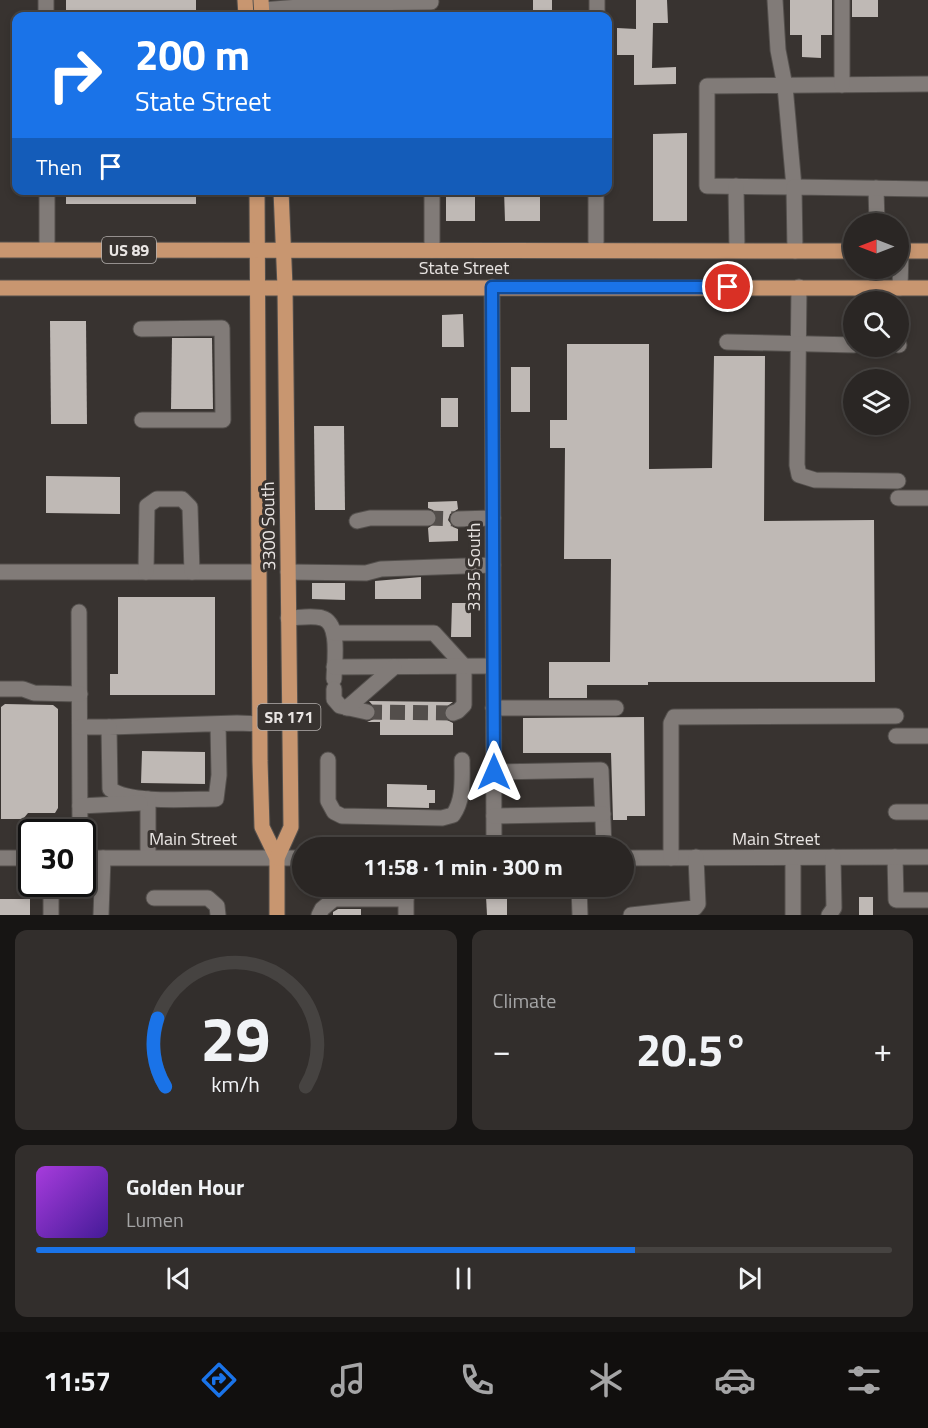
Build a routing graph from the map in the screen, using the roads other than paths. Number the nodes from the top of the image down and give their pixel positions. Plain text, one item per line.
1 (775, 0) edge
2 (842, 0) edge
3 (348, 1) edge
4 (431, 6) edge
5 (262, 9) edge
6 (928, 84) edge
7 (843, 85) junction
8 (785, 86) junction
9 (736, 186) junction
10 (794, 187) junction
11 (876, 188) junction
12 (928, 189) edge
13 (47, 195) edge
14 (257, 195) edge
15 (281, 195) edge
16 (432, 195) edge
17 (596, 195) edge
18 (877, 213) edge
19 (47, 249) junction
20 (0, 250) edge
21 (257, 250) junction
22 (283, 250) junction
23 (432, 250) junction
24 (596, 250) junction
25 (737, 250) junction
26 (795, 250) junction
27 (928, 250) edge
28 (843, 251) edge
29 (909, 251) edge
30 (900, 279) edge
31 (258, 286) junction
32 (285, 287) junction
33 (492, 287) junction
34 (799, 287) junction
35 (0, 288) edge
36 (900, 288) junction
37 (928, 288) edge
38 (141, 329) dead end
39 (726, 342) dead end
40 (798, 343) junction
41 (843, 345) edge
42 (142, 420) dead end
43 (898, 481) dead end
44 (897, 498) dead end
45 (928, 498) edge
46 (428, 518) tunnel mouth
47 (493, 518) junction
48 (458, 519) tunnel mouth
49 (357, 521) dead end
50 (493, 565) junction
51 (0, 572) edge
52 (146, 572) junction
53 (192, 572) junction
54 (258, 572) junction
55 (288, 572) junction
56 (79, 612) dead end
57 (288, 618) junction
58 (335, 633) junction
59 (464, 666) junction
60 (493, 666) junction
61 (394, 667) junction
62 (334, 678) junction
63 (0, 689) edge
64 (80, 694) junction
65 (347, 708) junction
66 (493, 708) junction
67 (616, 708) dead end
68 (367, 712) tunnel mouth
69 (453, 712) dead end
70 (896, 716) dead end
71 (218, 724) junction
72 (260, 724) junction
73 (80, 727) junction
74 (110, 727) junction
75 (896, 736) dead end
76 (928, 736) edge
77 (328, 760) dead end
78 (462, 760) dead end
79 (494, 772) junction
80 (148, 799) junction
81 (80, 806) junction
82 (896, 812) dead end
83 (928, 812) edge
84 (603, 814) junction
85 (494, 816) junction
86 (80, 819) edge
87 (494, 837) edge
88 (604, 837) edge
89 (148, 857) junction
90 (696, 857) junction
91 (793, 857) junction
92 (833, 857) junction
93 (895, 857) junction
94 (928, 857) edge
95 (0, 858) edge
96 (18, 858) edge
97 (96, 858) edge
98 (103, 858) junction
99 (277, 858) junction
100 (292, 858) edge
101 (634, 858) edge
102 (671, 858) junction
103 (51, 897) edge
104 (355, 897) edge
105 (406, 897) edge
106 (579, 897) edge
107 (154, 898) dead end
108 (928, 900) edge
109 (51, 915) edge
110 (101, 915) edge
111 (218, 915) edge
112 (277, 915) edge
113 (319, 915) edge
114 (406, 915) edge
115 (580, 915) edge
116 (631, 915) edge
117 (793, 915) edge
118 (829, 915) edge

1 - 8 street
2 - 7 street
3 - 4 street
3 - 5 street
6 - 7 street
7 - 8 street
8 - 9 street
8 - 10 street
9 - 10 street
9 - 25 street
10 - 11 street
10 - 26 street
11 - 12 street
11 - 18 street
13 - 19 street
14 - 21 main road, 3300 South / SR 171
15 - 22 main road, 3300 South / SR 171
16 - 23 street
17 - 24 street
19 - 20 main road, State Street / US 89
19 - 21 main road, State Street / US 89
21 - 22 main road, State Street / US 89
21 - 31 main road, 3300 South / SR 171
22 - 23 main road, State Street / US 89
22 - 32 main road, 3300 South / SR 171
23 - 24 main road, State Street / US 89
24 - 25 main road, State Street / US 89
25 - 26 main road, State Street / US 89
26 - 28 main road, State Street / US 89
27 - 29 main road
30 - 36 street
31 - 32 main road, State Street / US 89
31 - 35 main road, State Street / US 89
31 - 54 main road, 3300 South / SR 171
32 - 33 main road, State Street / US 89
32 - 55 main road, 3300 South / SR 171
33 - 34 main road, State Street / US 89
33 - 47 street, 3335 South
34 - 36 main road, State Street / US 89
34 - 40 street
36 - 37 main road, State Street / US 89
38 - 42 street
39 - 40 street
40 - 41 street
40 - 43 street
44 - 45 street
46 - 49 street
47 - 48 street
47 - 50 street, 3335 South
50 - 55 street
50 - 60 street, 3335 South
51 - 52 street
52 - 53 street
52 - 53 street
53 - 54 street
54 - 72 main road, 3300 South / SR 171
55 - 57 main road, 3300 South / SR 171
56 - 64 street
57 - 58 street
57 - 99 main road, 3300 South / SR 171
58 - 59 street
58 - 62 street
59 - 60 street
59 - 61 street
59 - 69 street
60 - 66 street, 3335 South
61 - 62 street
61 - 65 street
62 - 65 street
63 - 64 street
64 - 73 street
65 - 68 street
66 - 67 street
66 - 79 street, 3335 South
70 - 102 street
71 - 72 street
71 - 74 street
71 - 80 street
72 - 99 main road, 3300 South / SR 171
73 - 74 street
73 - 81 street
74 - 80 street
75 - 76 street
77 - 78 street
79 - 84 street
79 - 85 street, 3335 South
80 - 81 street
80 - 89 street
81 - 86 street
82 - 83 street
84 - 85 street
84 - 88 street
85 - 87 street, 3335 South
89 - 98 street, Main Street
89 - 99 street, Main Street
90 - 91 street, Main Street
90 - 102 street, Main Street
90 - 116 street
91 - 92 street, Main Street
91 - 117 street
92 - 93 street, Main Street
92 - 118 street
93 - 94 street, Main Street
93 - 108 street
95 - 96 street
97 - 98 street, Main Street
98 - 110 street
99 - 100 street, Main Street
99 - 112 main road, 3300 South / SR 171
101 - 102 street, Main Street
103 - 109 street
104 - 113 street
105 - 114 street
106 - 115 street
107 - 111 street

